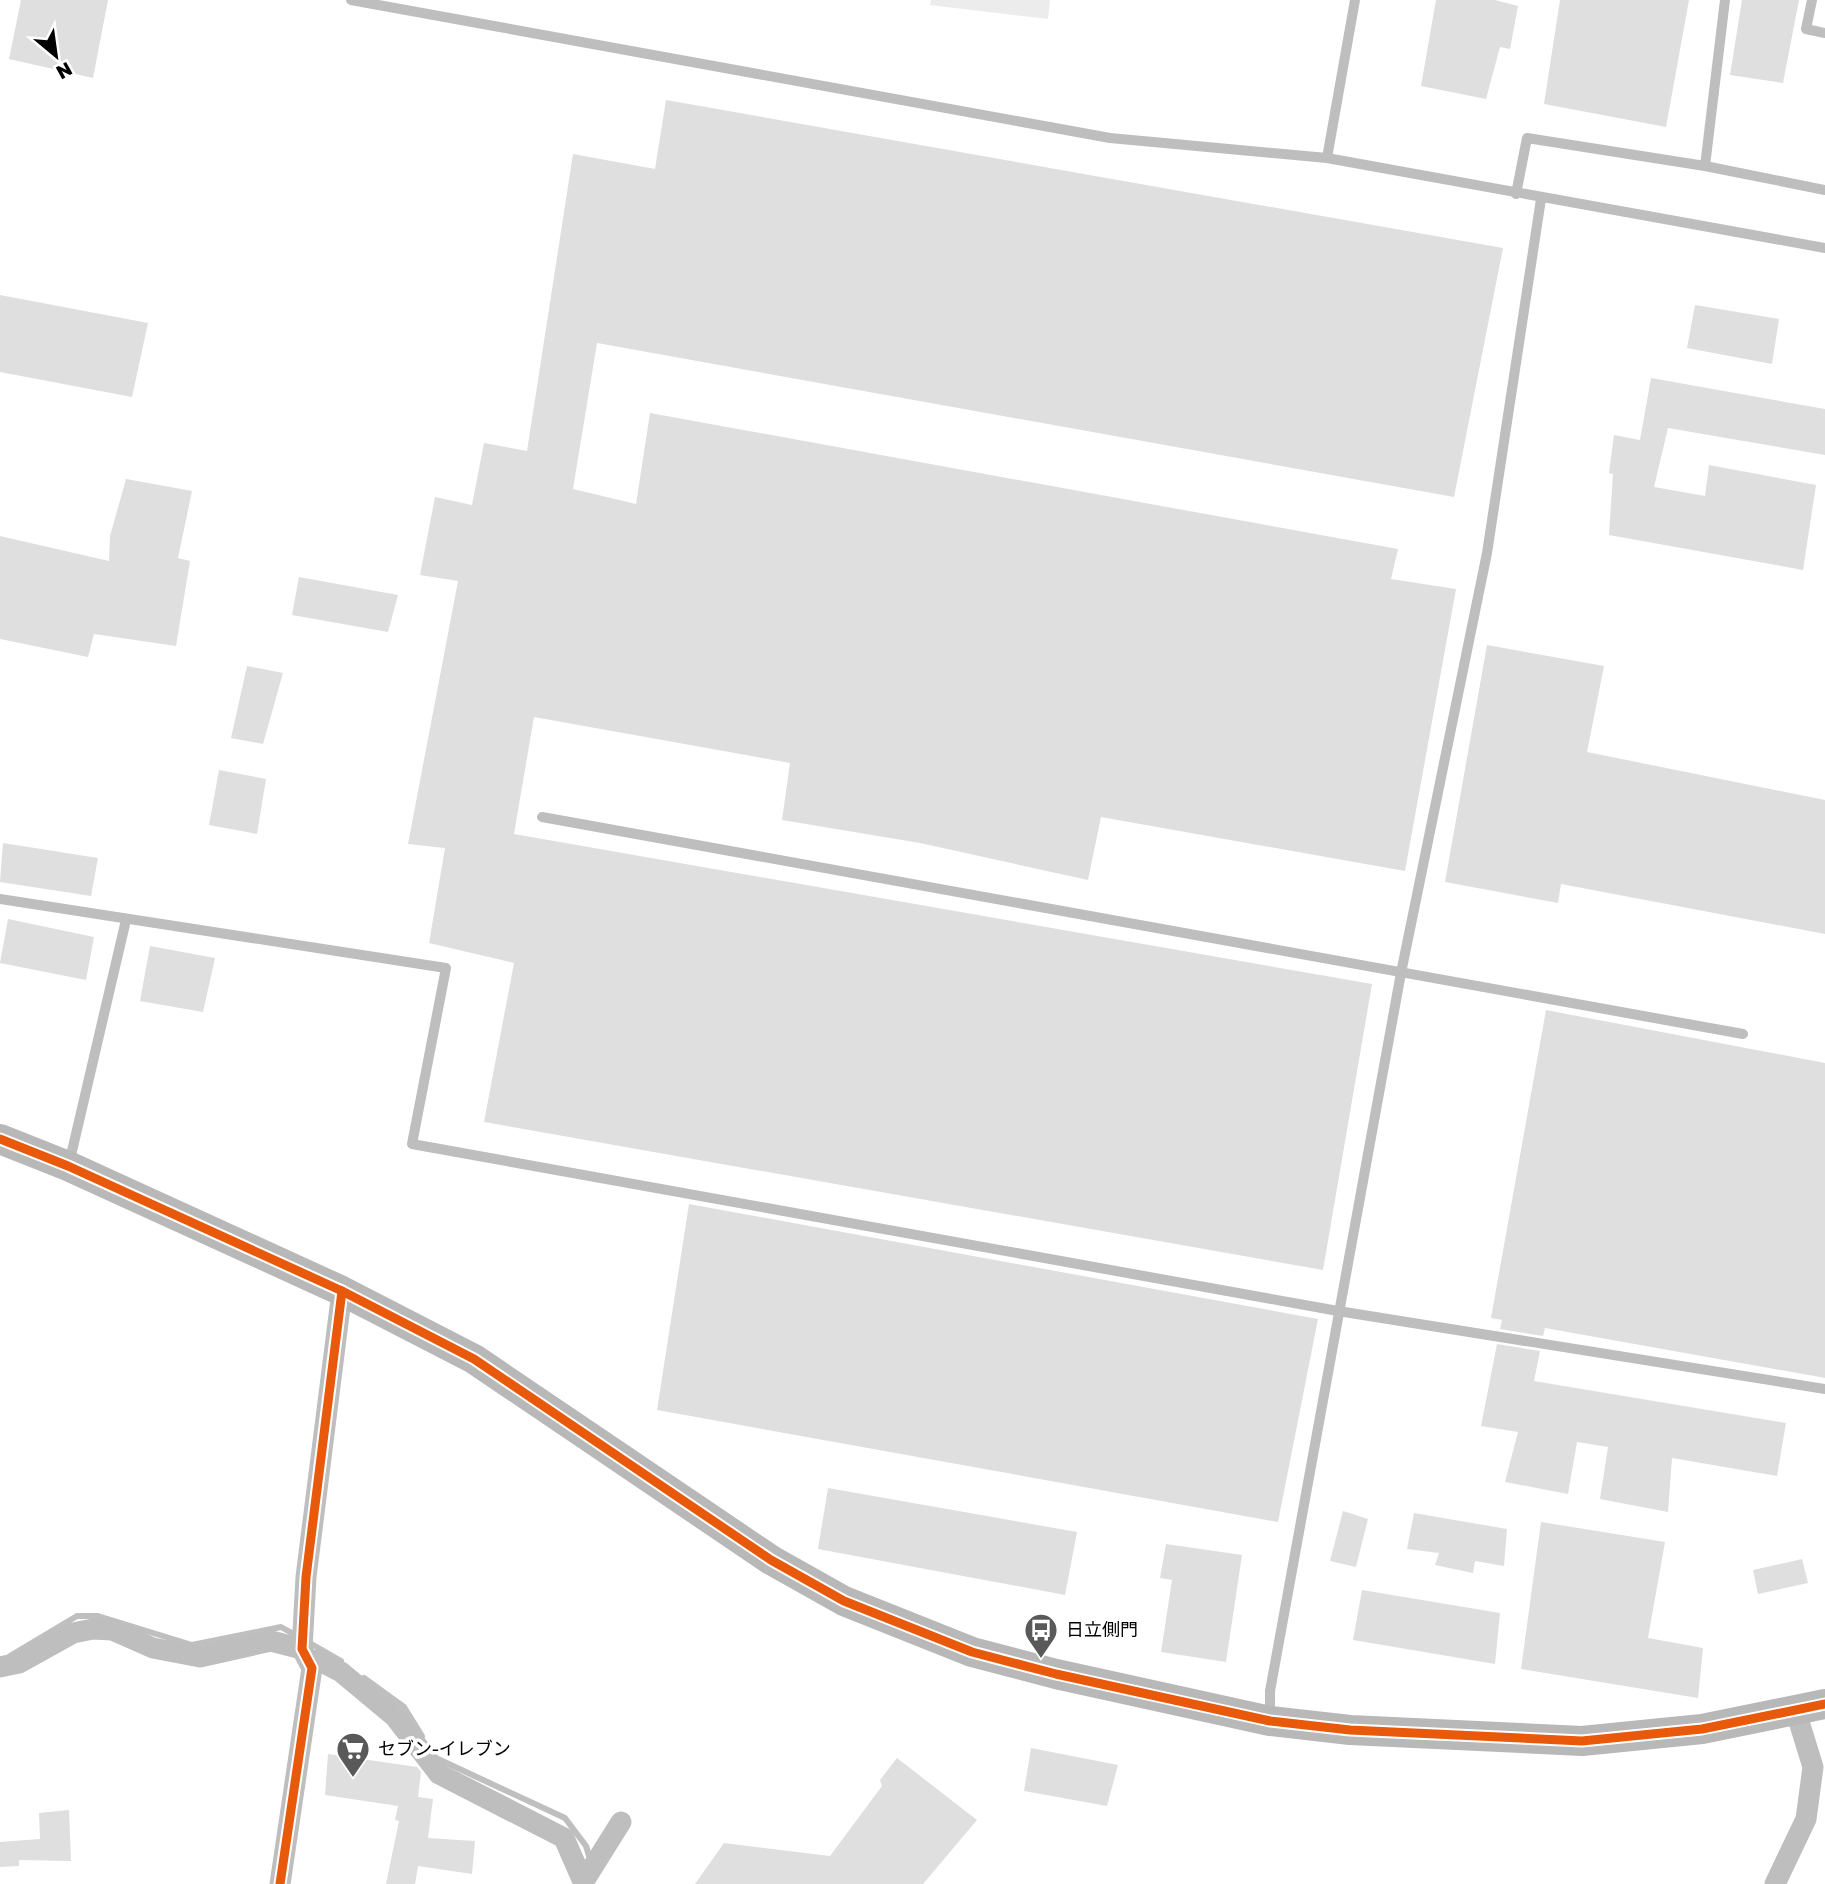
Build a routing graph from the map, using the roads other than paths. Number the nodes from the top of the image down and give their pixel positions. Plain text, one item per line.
1 (351, 0) edge
2 (1355, 0) edge
3 (1725, 0) edge
4 (1812, 0) edge
5 (1825, 33) edge
6 (1327, 158) junction
7 (1705, 166) junction
8 (1825, 190) edge
9 (1516, 194) junction
10 (1541, 199) junction
11 (1825, 248) edge
12 (542, 817) dead end
13 (0, 899) edge
14 (127, 920) junction
15 (1401, 973) junction
16 (1743, 1034) dead end
17 (0, 1139) edge
18 (68, 1166) junction
19 (342, 1290) junction
20 (1338, 1311) junction
21 (1825, 1389) edge
22 (305, 1653) junction
23 (0, 1667) edge
24 (1825, 1704) edge
25 (1797, 1712) junction
26 (1270, 1721) junction
27 (621, 1822) dead end
28 (584, 1881) edge
29 (280, 1884) edge
30 (1775, 1884) edge

1 - 6 lane
2 - 6 lane
3 - 7 lane
4 - 5 lane
6 - 9 lane
7 - 8 lane
7 - 9 lane
9 - 10 lane
10 - 11 lane
10 - 15 lane
12 - 15 lane
13 - 14 lane
14 - 18 lane
14 - 20 lane
15 - 16 lane
15 - 20 lane
17 - 18 street
18 - 19 street
19 - 22 street
19 - 26 street
20 - 21 lane
20 - 26 lane
22 - 23 street
22 - 28 street
22 - 29 street
24 - 25 street
25 - 26 street
25 - 30 street
27 - 28 street

